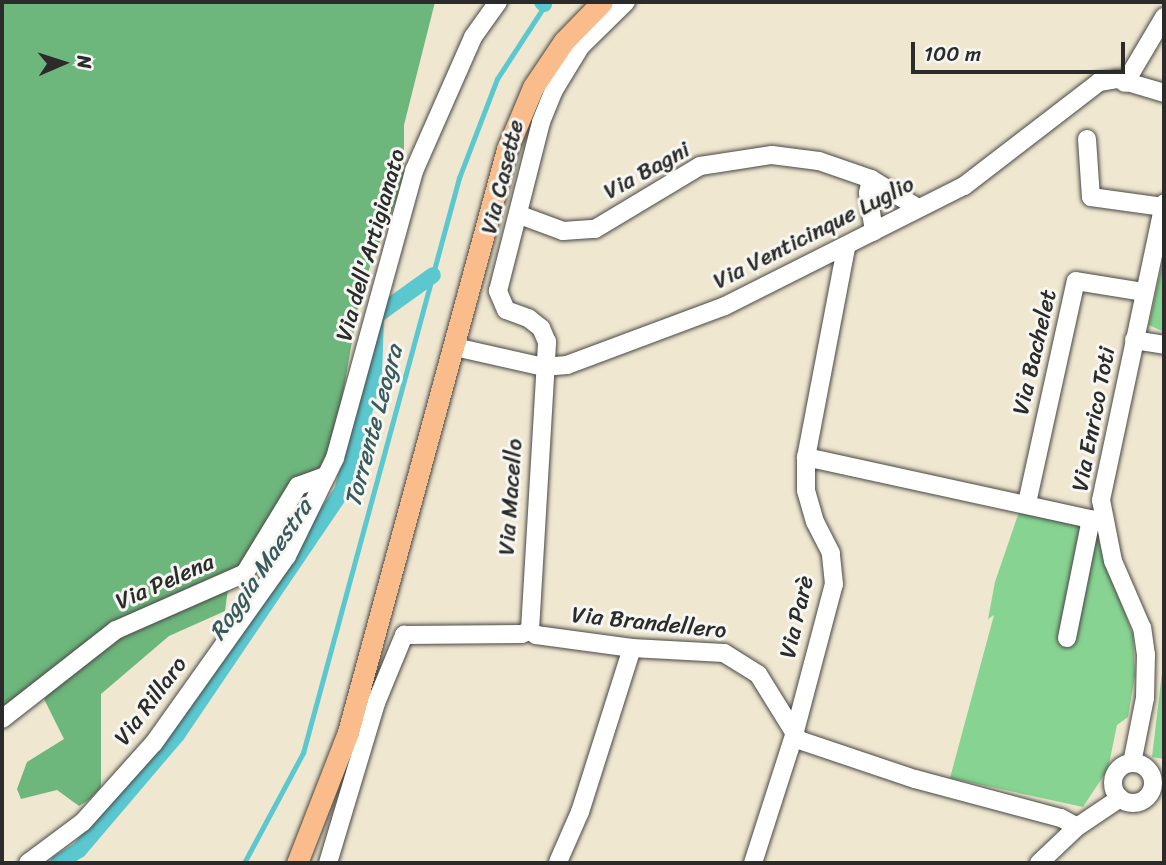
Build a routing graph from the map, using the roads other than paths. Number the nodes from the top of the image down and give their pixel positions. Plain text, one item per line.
1 (498, 2) edge
2 (602, 2) edge
3 (626, 2) edge
4 (1164, 17) edge
5 (1125, 83) junction
6 (1164, 93) edge
7 (1087, 139) dead end
8 (871, 179) junction
9 (1164, 205) edge
10 (918, 208) junction
11 (520, 215) junction
12 (874, 232) junction
13 (846, 248) junction
14 (1143, 292) junction
15 (1134, 340) junction
16 (1164, 345) edge
17 (455, 347) junction
18 (544, 367) junction
19 (356, 393) joint
20 (806, 457) junction
21 (326, 476) junction
22 (1027, 503) junction
23 (1097, 520) junction
24 (530, 630) junction
25 (1067, 638) dead end
26 (632, 648) junction
27 (2, 719) edge
28 (794, 735) junction
29 (1132, 763) junction
30 (1158, 790) edge
31 (1120, 798) junction
32 (1077, 827) junction
33 (558, 862) edge
34 (28, 863) edge
35 (297, 863) edge
36 (328, 863) edge
37 (753, 863) edge
38 (1039, 863) edge

1 - 19 street, Via dell'Artigianato
2 - 17 main road
3 - 11 street, Via Casette
4 - 5 street
5 - 6 street, Via Venticinque Luglio
5 - 10 street, Via Venticinque Luglio
7 - 9 street
8 - 10 street, Via Bagni
8 - 11 street, Via Bagni
8 - 12 street
9 - 14 street, Via Enrico Toti
10 - 12 street, Via Venticinque Luglio
11 - 18 street, Via Casette
12 - 13 street, Via Venticinque Luglio
13 - 18 street, Via Venticinque Luglio
13 - 20 street, Via Parè
14 - 15 street, Via Enrico Toti
14 - 22 street, Via Bachelet
15 - 16 street
15 - 23 street, Via Enrico Toti
17 - 18 street, Via Venticinque Luglio
17 - 35 main road
18 - 24 street, Via Macello
19 - 21 street, Via Rillaro
20 - 22 street
20 - 28 street, Via Parè
21 - 27 street, Via Pelena
21 - 34 street, Via Rillaro
22 - 23 street
23 - 25 street
23 - 29 street, Via Enrico Toti
24 - 26 street, Via Brandellero
24 - 36 street, Via Brandellero
26 - 28 street, Via Brandellero
26 - 33 street
28 - 32 street
28 - 37 street, Via Parè
29 - 30 street
29 - 31 street
30 - 31 street
31 - 32 street
32 - 38 street

